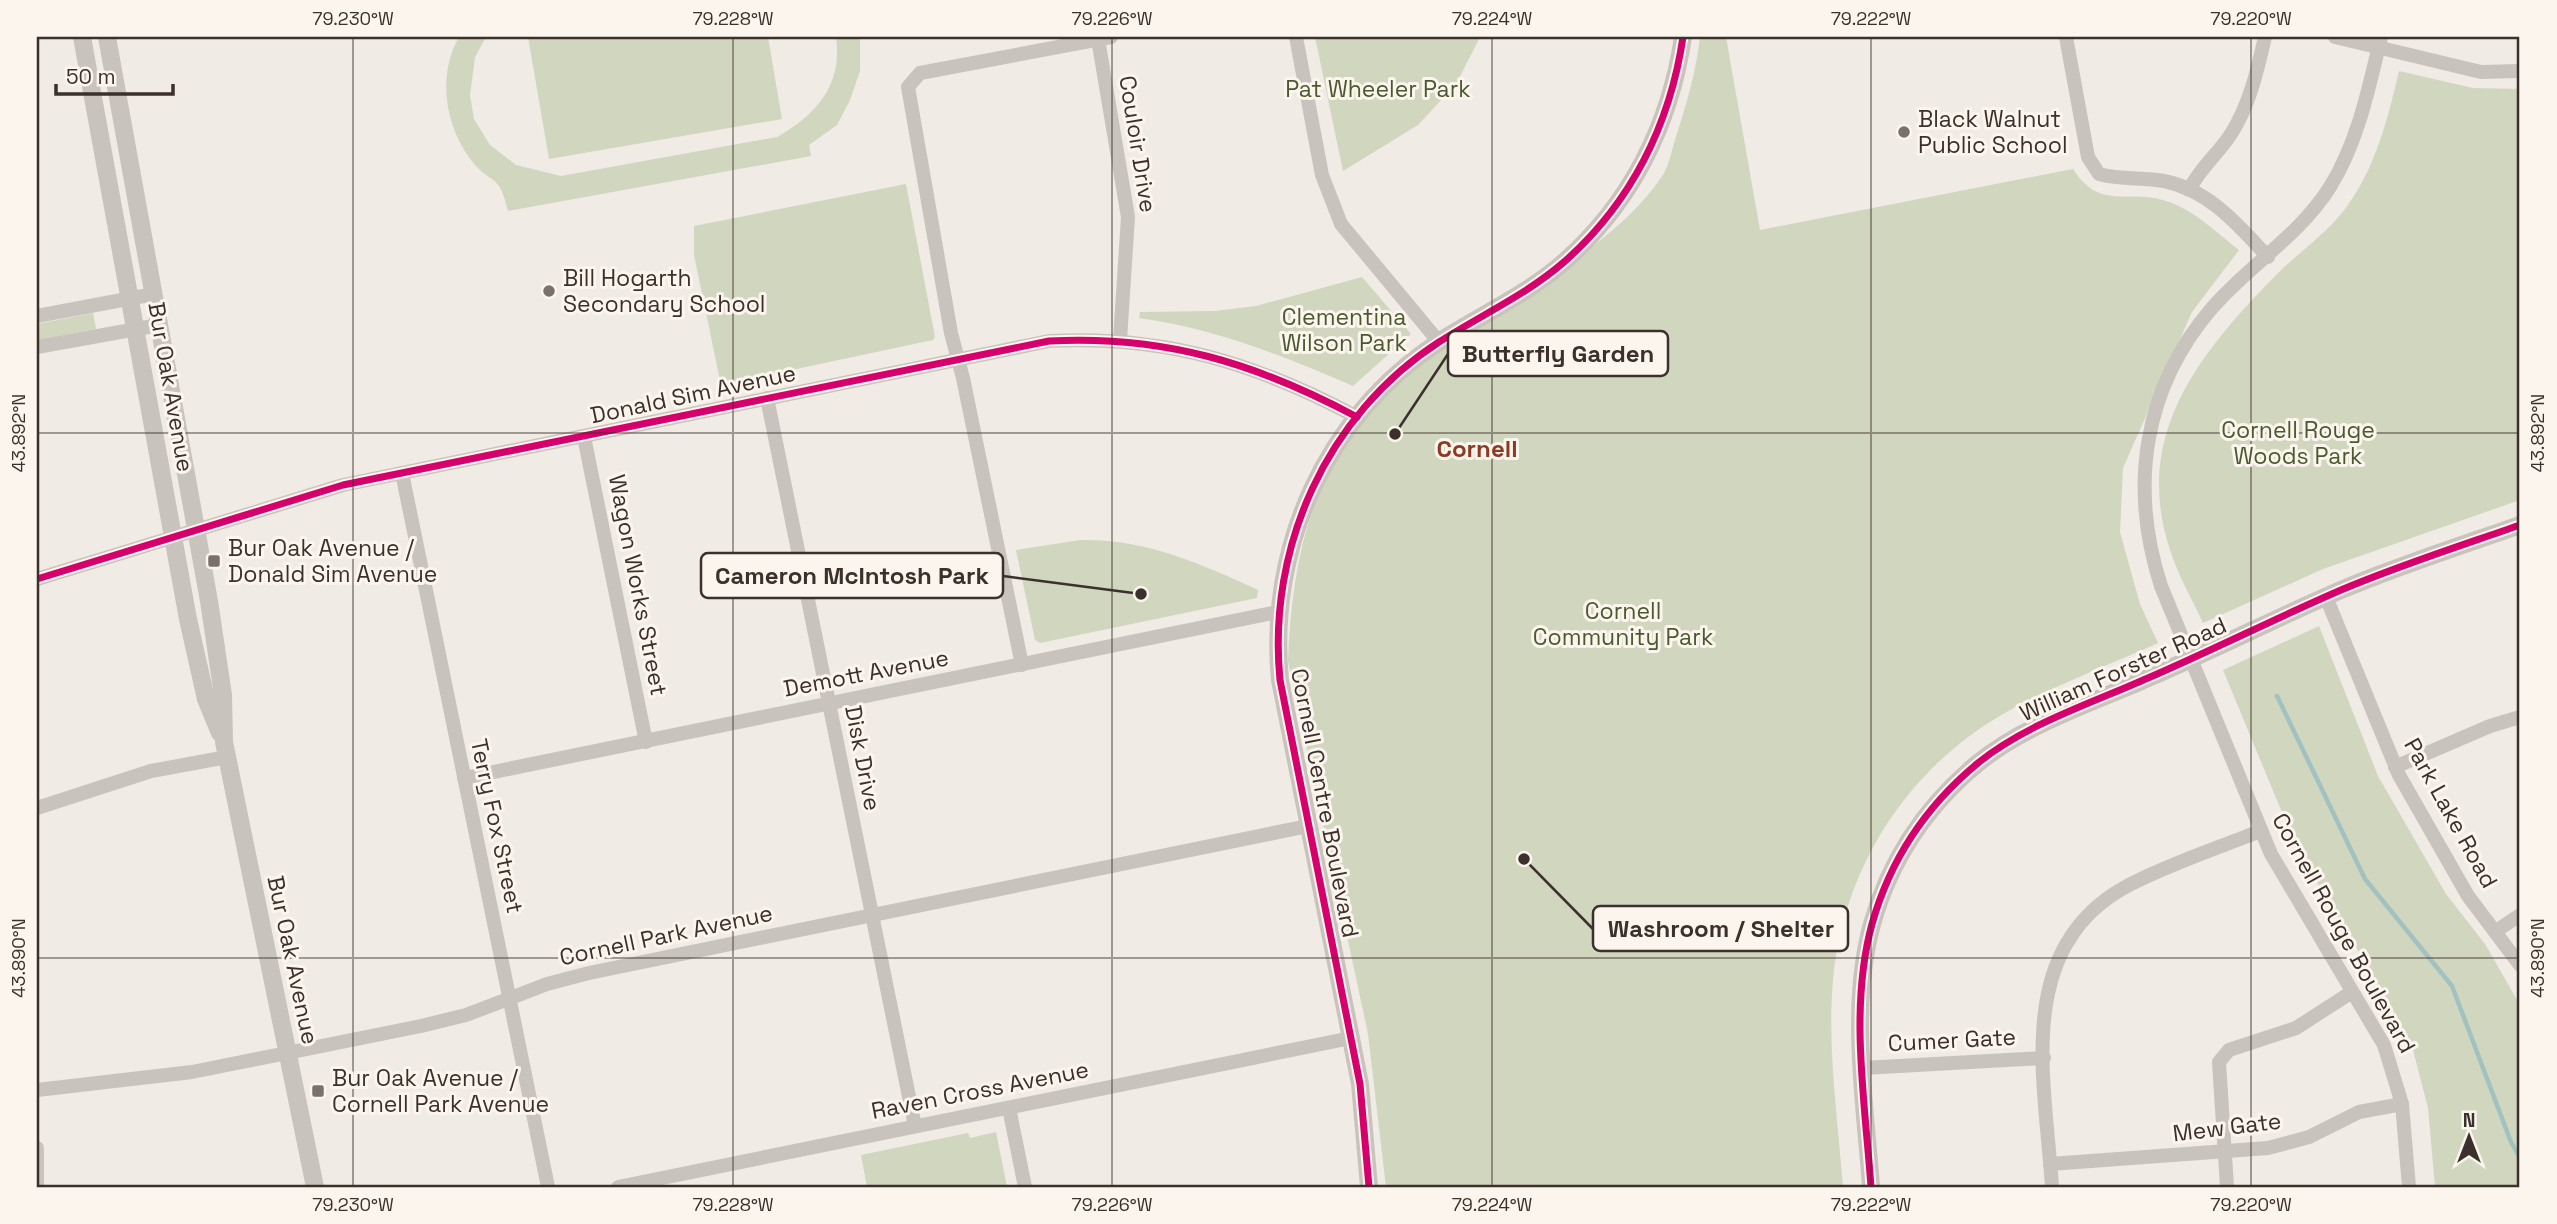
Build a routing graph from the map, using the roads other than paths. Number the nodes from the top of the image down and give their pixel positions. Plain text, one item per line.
1 (82, 37) edge
2 (107, 37) edge
3 (1296, 37) edge
4 (1683, 37) edge
5 (2066, 37) edge
6 (2265, 37) edge
7 (2335, 37) edge
8 (1104, 38) edge
9 (2380, 42) edge
10 (2520, 71) edge
11 (2189, 190) junction
12 (2268, 257) junction
13 (154, 294) junction
14 (130, 299) junction
15 (37, 316) edge
16 (159, 325) junction
17 (135, 329) junction
18 (1120, 340) junction
19 (1438, 342) junction
20 (37, 346) edge
21 (958, 358) junction
22 (767, 398) junction
23 (1357, 417) junction
24 (584, 437) junction
25 (402, 473) junction
26 (2520, 525) edge
27 (196, 530) junction
28 (173, 538) junction
29 (37, 579) edge
30 (2326, 597) junction
31 (1277, 612) junction
32 (2191, 659) junction
33 (1022, 664) junction
34 (829, 704) junction
35 (2520, 717) edge
36 (646, 742) junction
37 (225, 750) junction
38 (2395, 767) junction
39 (464, 778) junction
40 (37, 808) edge
41 (1308, 826) junction
42 (2260, 831) junction
43 (872, 914) junction
44 (2520, 915) edge
45 (2496, 931) junction
46 (2520, 965) edge
47 (2353, 992) junction
48 (509, 998) junction
49 (1351, 1038) junction
50 (288, 1053) junction
51 (2044, 1058) junction
52 (1863, 1068) junction
53 (37, 1090) edge
54 (2402, 1104) junction
55 (1009, 1108) junction
56 (915, 1126) junction
57 (37, 1148) edge
58 (2224, 1153) junction
59 (2050, 1164) junction
60 (37, 1185) edge
61 (315, 1187) edge
62 (548, 1187) edge
63 (618, 1187) edge
64 (1025, 1187) edge
65 (1369, 1187) edge
66 (1871, 1187) edge
67 (2052, 1187) edge
68 (2227, 1187) edge
69 (2409, 1187) edge

1 - 14 street, Bur Oak Avenue
2 - 13 street, Bur Oak Avenue
3 - 19 street
4 - 19 street, Cornell Centre Boulevard
5 - 11 street
6 - 11 street
7 - 9 street
8 - 18 street, Couloir Drive
8 - 21 street
9 - 10 street
9 - 12 street, Cornell Rouge Boulevard
11 - 12 street
12 - 32 street, Cornell Rouge Boulevard
13 - 14 street
13 - 16 street, Bur Oak Avenue
14 - 15 street
14 - 17 street, Bur Oak Avenue
16 - 17 street
16 - 27 street, Bur Oak Avenue
17 - 20 street
17 - 28 street, Bur Oak Avenue
18 - 21 street, Donald Sim Avenue
18 - 23 street, Donald Sim Avenue
19 - 23 street, Cornell Centre Boulevard
21 - 22 street, Donald Sim Avenue
21 - 33 street
22 - 24 street, Donald Sim Avenue
22 - 34 street, Disk Drive
23 - 31 street, Cornell Centre Boulevard
24 - 25 street, Donald Sim Avenue
24 - 36 street, Wagon Works Street
25 - 27 street, Donald Sim Avenue
25 - 39 street, Terry Fox Street
26 - 30 street, William Forster Road
27 - 28 street, Donald Sim Avenue
27 - 37 street, Bur Oak Avenue
28 - 29 street, Donald Sim Avenue
28 - 37 street, Bur Oak Avenue
30 - 32 street, William Forster Road
30 - 38 street, Park Lake Road
31 - 33 street, Demott Avenue
31 - 41 street, Cornell Centre Boulevard
32 - 42 street, Cornell Rouge Boulevard
32 - 52 street, William Forster Road
33 - 34 street, Demott Avenue
34 - 36 street, Demott Avenue
34 - 43 street, Disk Drive
35 - 38 street
36 - 39 street, Demott Avenue
37 - 40 street
37 - 50 street, Bur Oak Avenue
38 - 45 street, Park Lake Road
39 - 48 street, Terry Fox Street
41 - 43 street, Cornell Park Avenue
41 - 49 street, Cornell Centre Boulevard
42 - 47 street, Cornell Rouge Boulevard
42 - 51 street
43 - 48 street, Cornell Park Avenue
43 - 56 street, Disk Drive
44 - 45 street
45 - 46 street, Park Lake Road
47 - 54 street, Cornell Rouge Boulevard
47 - 58 street
48 - 50 street, Cornell Park Avenue
48 - 62 street, Terry Fox Street
49 - 55 street, Raven Cross Avenue
49 - 65 street, Cornell Centre Boulevard
50 - 53 street, Cornell Park Avenue
50 - 61 street, Bur Oak Avenue
51 - 52 street, Cumer Gate
51 - 59 street
52 - 66 street, William Forster Road
54 - 58 street, Mew Gate
54 - 69 street, Cornell Rouge Boulevard
55 - 56 street, Raven Cross Avenue
55 - 64 street
56 - 63 street, Raven Cross Avenue
57 - 60 street
58 - 59 street, Mew Gate
58 - 68 street
59 - 67 street

